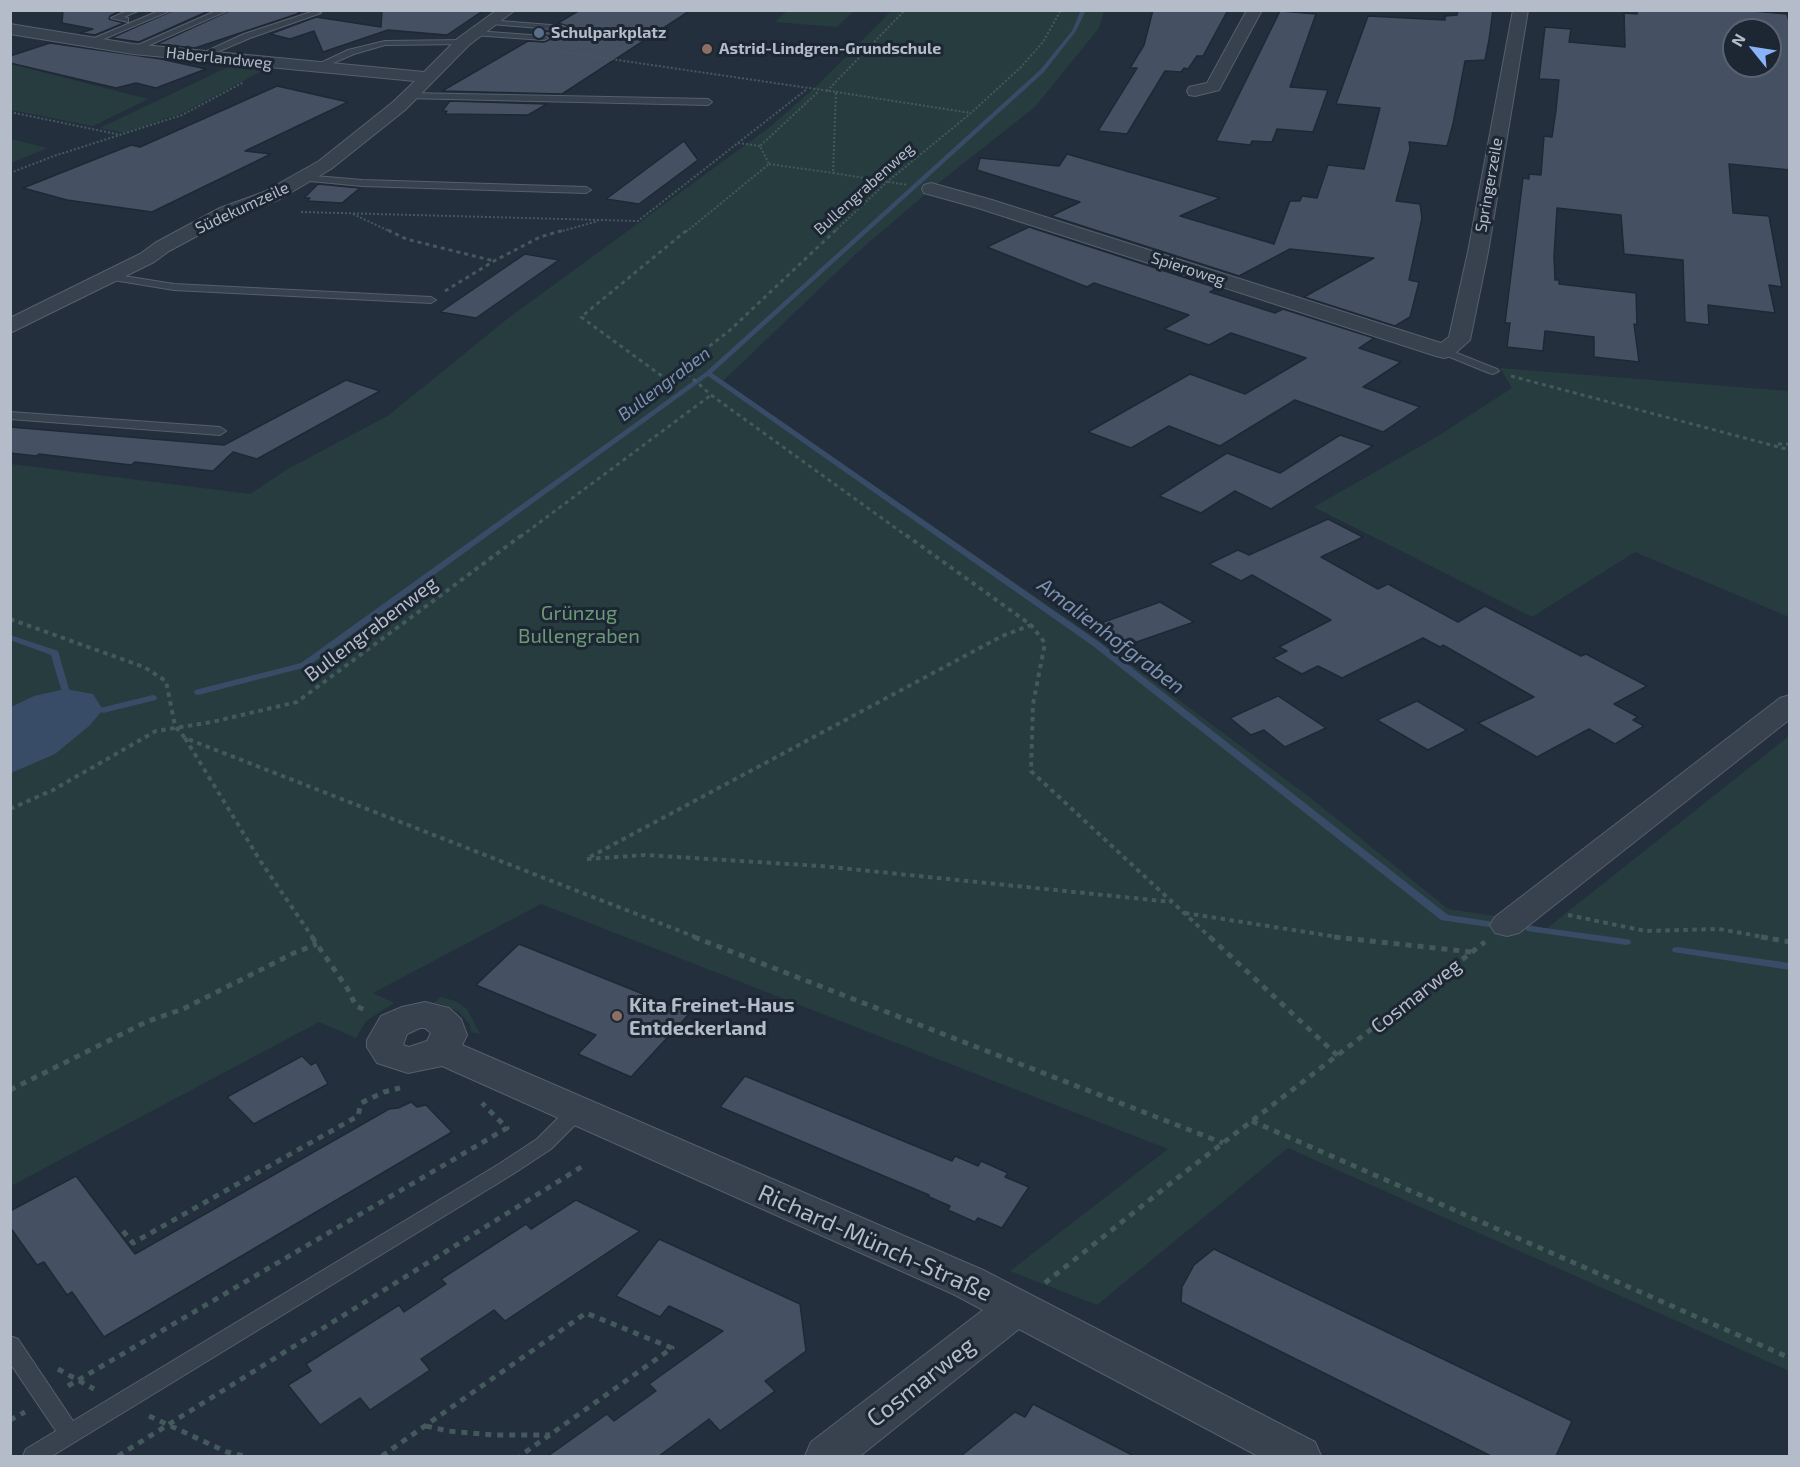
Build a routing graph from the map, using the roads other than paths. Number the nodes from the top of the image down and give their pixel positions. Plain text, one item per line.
1 (137, 10) edge
2 (152, 10) edge
3 (169, 10) edge
4 (226, 10) edge
5 (297, 10) edge
6 (327, 10) edge
7 (508, 10) edge
8 (1255, 10) edge
9 (1521, 10) edge
10 (317, 14) junction
11 (124, 20) junction
12 (491, 22) junction
13 (563, 28) dead end
14 (10, 29) edge
15 (469, 38) junction
16 (544, 38) dead end
17 (71, 40) junction
18 (88, 42) junction
19 (133, 49) junction
20 (200, 56) junction
21 (314, 68) junction
22 (428, 77) junction
23 (1195, 91) dead end
24 (409, 96) junction
25 (708, 102) dead end
26 (303, 178) junction
27 (931, 189) dead end
28 (586, 190) dead end
29 (111, 277) junction
30 (431, 300) road end
31 (10, 327) edge
32 (1444, 351) junction
33 (1493, 370) road end
34 (10, 415) edge
35 (219, 431) dead end
36 (1790, 704) edge
37 (1519, 916) road end
38 (440, 1050) dead end
39 (578, 1110) junction
40 (1029, 1297) junction
41 (10, 1345) edge
42 (70, 1434) junction
43 (34, 1456) edge
44 (826, 1456) edge
45 (1299, 1456) edge

1 - 11 lane
2 - 11 lane
3 - 18 lane
4 - 19 lane
5 - 10 lane
6 - 10 lane
7 - 12 street, Südekumzeile
8 - 23 street
9 - 32 street, Springerzeile
10 - 20 lane
11 - 17 lane
12 - 13 lane
12 - 15 street, Südekumzeile
14 - 17 street, Haberlandweg
15 - 16 lane
15 - 21 lane
15 - 22 street, Südekumzeile
17 - 18 street, Haberlandweg
18 - 19 street, Haberlandweg
19 - 20 street, Haberlandweg
20 - 21 street, Haberlandweg
21 - 22 street, Haberlandweg
22 - 24 street, Südekumzeile
24 - 25 lane
24 - 26 street, Südekumzeile
26 - 28 lane
26 - 29 street, Südekumzeile
27 - 32 street, Spieroweg
29 - 30 lane
29 - 31 street, Südekumzeile
32 - 33 lane
34 - 35 lane
36 - 37 street
38 - 39 street, Richard-Münch-Straße
39 - 40 street, Richard-Münch-Straße
39 - 42 lane
40 - 44 street, Cosmarweg
40 - 45 street, Richard-Münch-Straße
41 - 42 lane
42 - 43 lane

